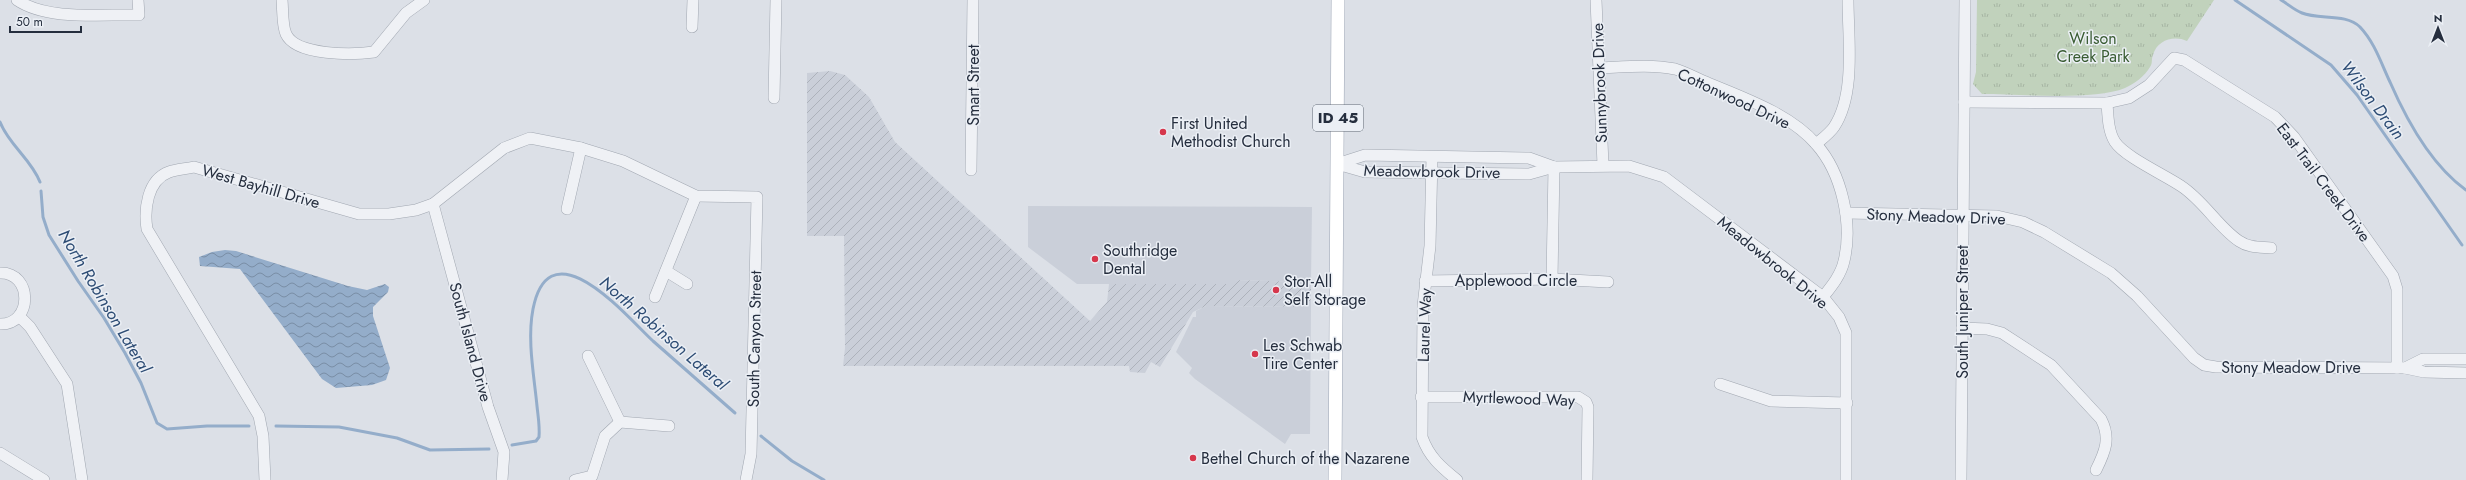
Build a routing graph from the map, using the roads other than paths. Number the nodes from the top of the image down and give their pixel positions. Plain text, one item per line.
1 (17, 0) edge
2 (138, 0) edge
3 (282, 0) edge
4 (424, 0) edge
5 (693, 0) edge
6 (776, 0) edge
7 (973, 0) edge
8 (1338, 0) edge
9 (1596, 0) edge
10 (1848, 0) edge
11 (1965, 0) edge
12 (692, 27) dead end
13 (1599, 68) junction
14 (774, 98) dead end
15 (1964, 102) junction
16 (2106, 103) junction
17 (1816, 144) junction
18 (581, 148) junction
19 (1432, 157) junction
20 (1337, 164) junction
21 (1603, 165) junction
22 (1554, 167) junction
23 (971, 170) dead end
24 (1432, 173) junction
25 (696, 196) junction
26 (757, 197) joint
27 (433, 204) junction
28 (567, 209) dead end
29 (1846, 213) junction
30 (1963, 215) junction
31 (2271, 248) dead end
32 (666, 272) junction
33 (0, 273) edge
34 (1552, 279) junction
35 (1425, 281) junction
36 (1608, 282) dead end
37 (687, 284) dead end
38 (655, 297) dead end
39 (1823, 297) junction
40 (19, 316) junction
41 (0, 324) edge
42 (1962, 328) junction
43 (588, 356) dead end
44 (2466, 359) edge
45 (2401, 368) junction
46 (2466, 373) edge
47 (1720, 384) dead end
48 (1422, 397) junction
49 (1847, 403) junction
50 (620, 422) junction
51 (669, 426) dead end
52 (0, 453) edge
53 (2096, 470) dead end
54 (44, 480) edge
55 (82, 480) edge
56 (265, 480) edge
57 (502, 480) edge
58 (575, 480) edge
59 (746, 480) edge
60 (1335, 480) edge
61 (1457, 480) edge
62 (1587, 480) edge
63 (1846, 480) edge
64 (1961, 480) edge

1 - 2 street
3 - 4 street
5 - 12 street
6 - 14 street
7 - 23 street, Smart Street
8 - 20 main road, ID 45
9 - 13 street, Sunnybrook Drive
10 - 17 street
11 - 15 street, South Juniper Street
13 - 17 street, Cottonwood Drive
13 - 21 street, Sunnybrook Drive
15 - 16 street, East Trail Creek Drive
15 - 30 street, South Juniper Street
16 - 31 street
16 - 45 street, East Trail Creek Drive
17 - 29 street, Cottonwood Drive
18 - 25 street, West Bayhill Drive
18 - 27 street, West Bayhill Drive
18 - 28 street
19 - 20 street, Meadowbrook Drive
19 - 22 street, Meadowbrook Drive
19 - 24 street, Laurel Way
20 - 24 street, Meadowbrook Drive
20 - 60 main road, ID 45
21 - 22 street, Meadowbrook Drive
21 - 39 street, Meadowbrook Drive
22 - 24 street, Meadowbrook Drive
22 - 34 street
24 - 35 street, Laurel Way
25 - 26 street, West Bayhill Drive
25 - 32 street
26 - 59 street, South Canyon Street
27 - 56 street, West Bayhill Drive
27 - 57 street, South Island Drive
29 - 30 street, Stony Meadow Drive
29 - 39 street, Cottonwood Drive
30 - 42 street, South Juniper Street
30 - 45 street, Stony Meadow Drive
32 - 37 street
32 - 38 street
33 - 40 street
34 - 35 street, Applewood Circle
34 - 36 street, Applewood Circle
35 - 48 street, Laurel Way
39 - 49 street, Meadowbrook Drive
40 - 41 street
40 - 55 street
42 - 53 street
42 - 64 street, South Juniper Street
43 - 50 street
44 - 45 street, Stony Meadow Drive
45 - 46 street, Stony Meadow Drive
47 - 49 street
48 - 61 street, Laurel Way
48 - 62 street, Myrtlewood Way
49 - 63 street, Meadowbrook Drive
50 - 51 street
50 - 58 street
52 - 54 street

